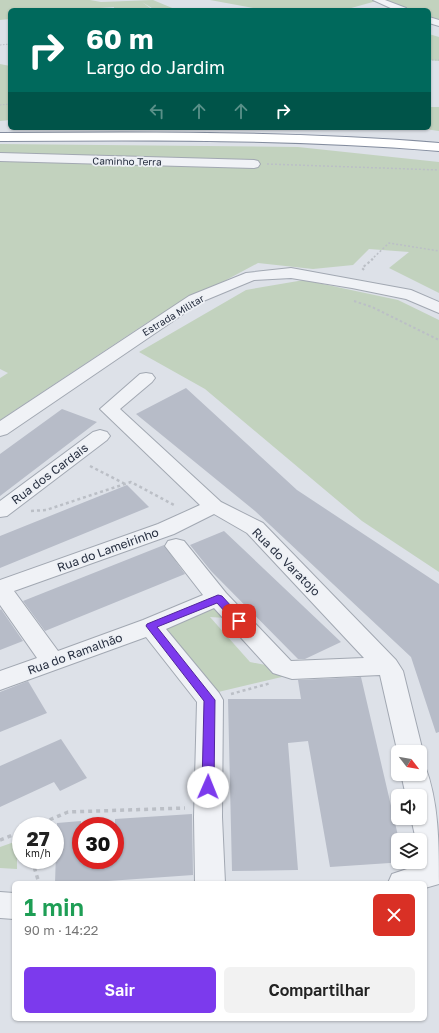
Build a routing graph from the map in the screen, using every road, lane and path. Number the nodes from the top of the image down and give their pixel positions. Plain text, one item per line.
1 (377, 0) edge
2 (398, 8) edge
3 (313, 130) edge
4 (0, 137) edge
5 (439, 138) edge
6 (439, 148) edge
7 (0, 157) edge
8 (254, 164) joint
9 (439, 170) edge
10 (439, 251) edge
11 (385, 289) junction
12 (350, 299) dead end
13 (439, 308) edge
14 (439, 340) edge
15 (146, 378) dead end
16 (0, 430) edge
17 (100, 436) dead end
18 (86, 464) dead end
19 (125, 484) junction
20 (214, 506) junction
21 (0, 511) edge
22 (26, 512) dead end
23 (194, 516) junction
24 (176, 546) dead end
25 (0, 588) edge
26 (218, 598) junction
27 (151, 626) junction
28 (53, 662) junction
29 (387, 666) junction
30 (0, 681) edge
31 (278, 682) dead end
32 (210, 700) junction
33 (408, 745) edge
34 (417, 781) edge
35 (56, 817) edge
36 (208, 817) junction
37 (12, 835) edge
38 (0, 840) edge
39 (34, 869) edge
40 (438, 871) edge
41 (37, 881) edge
42 (210, 881) edge
43 (409, 881) edge
44 (0, 905) edge
45 (12, 906) edge

1 - 2 street
3 - 5 highway
4 - 6 highway
7 - 8 street, Caminho Terra
8 - 9 path
10 - 11 path
11 - 13 street, Estrada Militar
11 - 16 street, Estrada Militar
12 - 14 path
15 - 20 street, Rua do Varatojo
17 - 21 street, Rua dos Cardais
18 - 19 path
19 - 22 path
19 - 23 path
20 - 23 street, Rua do Lameirinho
20 - 29 street, Rua do Varatojo
23 - 25 street, Rua do Lameirinho
24 - 26 street
25 - 28 street
26 - 27 street, Rua do Ramalhão
26 - 29 street
27 - 28 street, Rua do Ramalhão
27 - 32 street
28 - 30 street, Rua do Ramalhão
29 - 33 street, Rua do Varatojo
31 - 32 path
32 - 36 street
34 - 40 street
35 - 36 path
36 - 42 street
37 - 38 path
39 - 41 path
40 - 43 street
44 - 45 street

